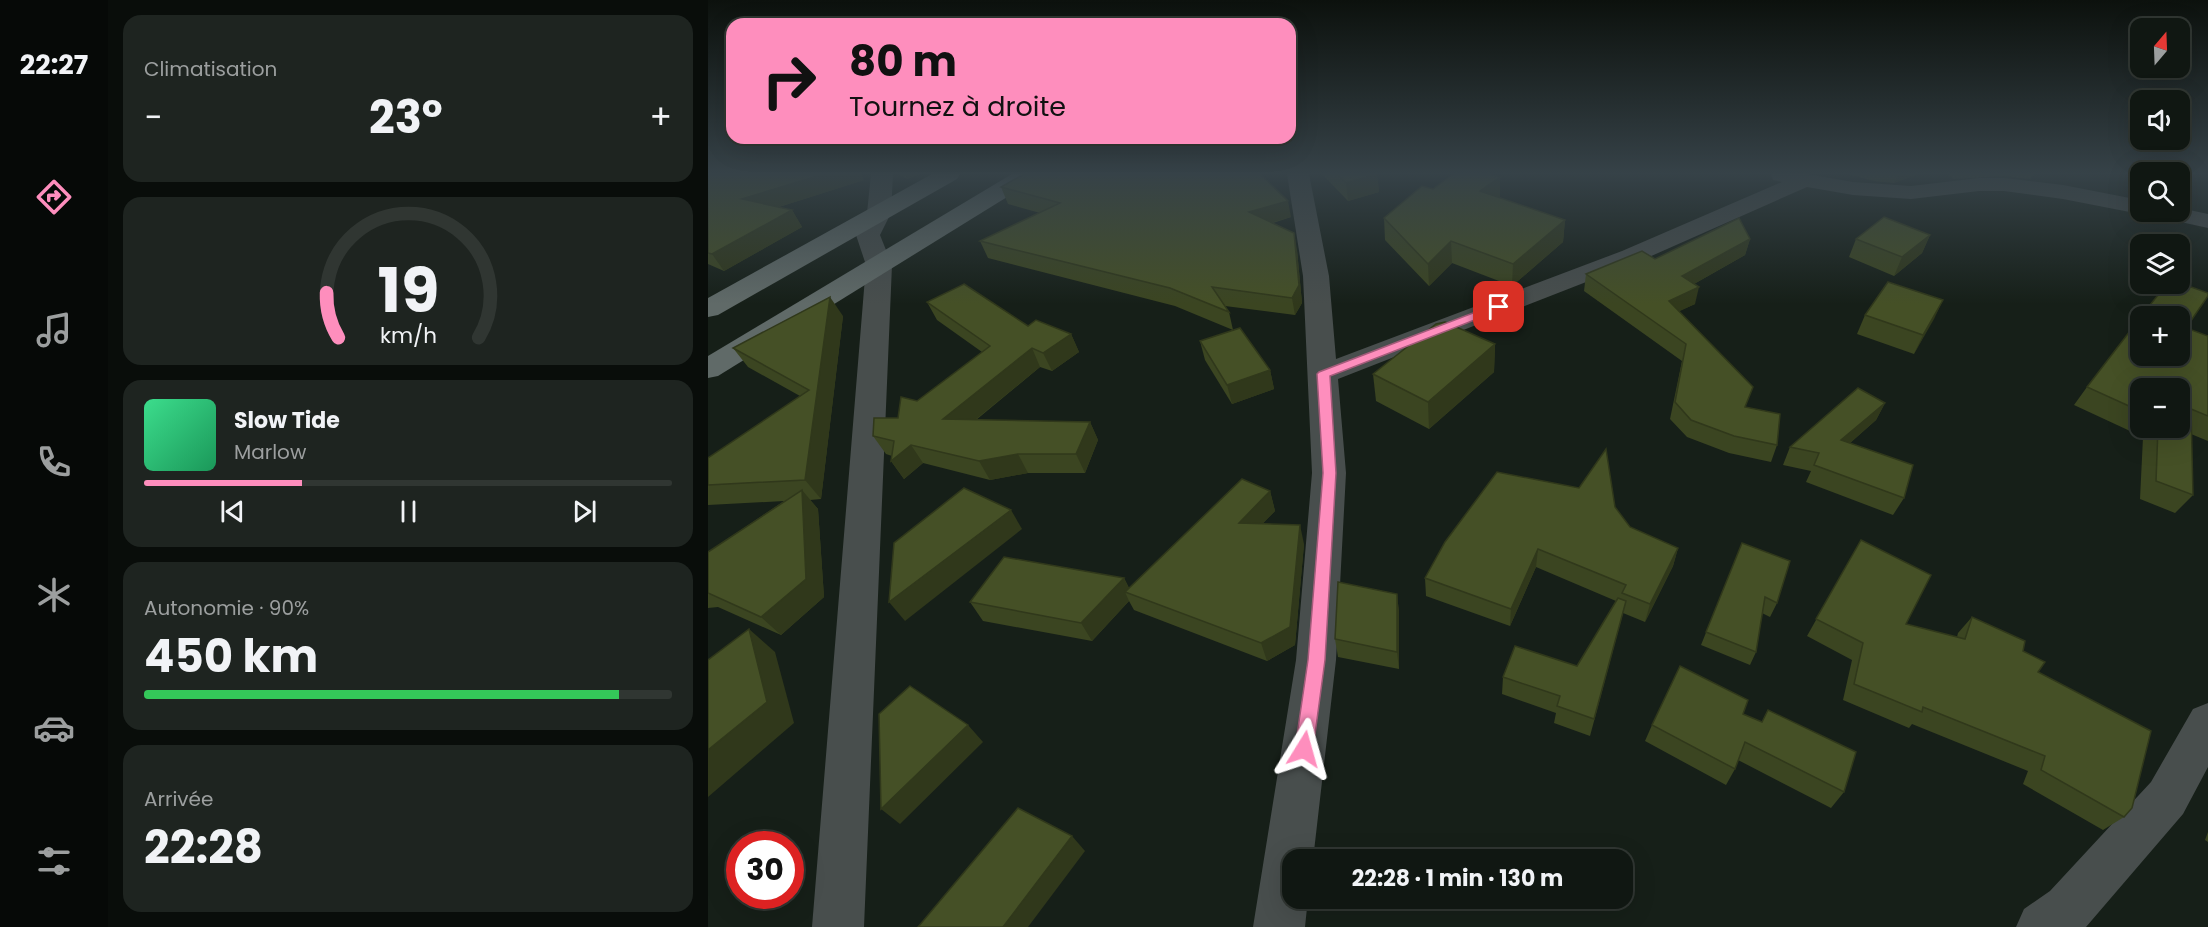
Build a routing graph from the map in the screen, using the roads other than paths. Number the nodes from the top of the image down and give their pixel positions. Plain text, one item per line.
1 (871, 217) edge
2 (877, 217) edge
3 (958, 217) edge
4 (1306, 217) edge
5 (1710, 217) edge
6 (2191, 217) edge
7 (2208, 221) edge
8 (879, 265) junction
9 (712, 301) edge
10 (708, 369) edge
11 (1324, 374) junction
12 (2208, 723) edge
13 (838, 927) edge
14 (1279, 927) edge
15 (2042, 927) edge

1 - 9 main road
2 - 8 street
3 - 8 main road
4 - 11 street
5 - 11 street
6 - 7 street
8 - 10 main road
8 - 13 street
11 - 14 street
12 - 15 street

